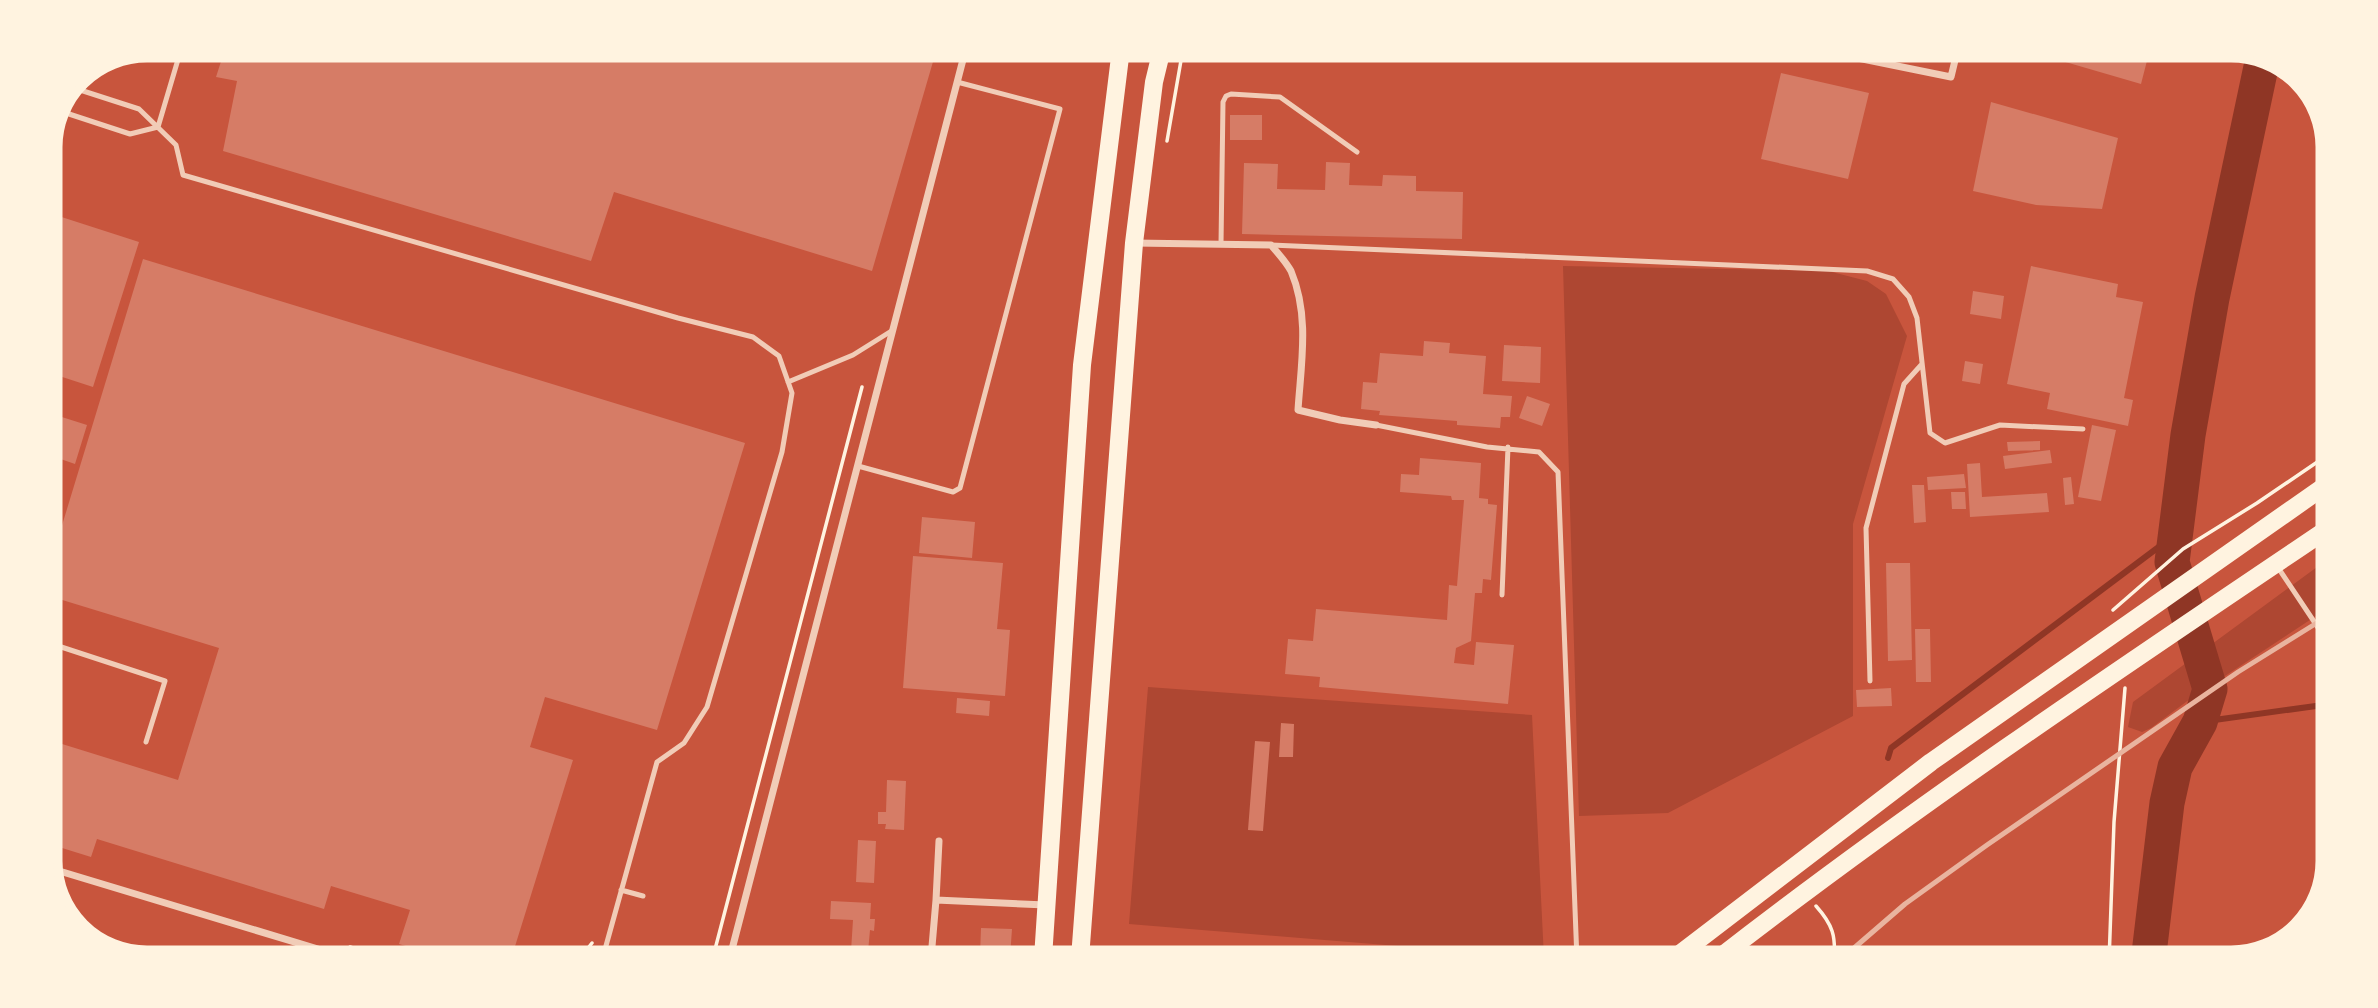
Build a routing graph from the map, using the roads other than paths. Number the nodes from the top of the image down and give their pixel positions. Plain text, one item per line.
1 (178, 58) edge
2 (963, 58) edge
3 (1120, 58) edge
4 (1160, 58) edge
5 (1858, 58) edge
6 (1956, 58) edge
7 (957, 82) junction
8 (79, 90) edge
9 (66, 110) edge
10 (158, 127) junction
11 (1357, 152) dead end
12 (1133, 243) junction
13 (1221, 244) junction
14 (1271, 245) junction
15 (893, 330) junction
16 (1922, 364) junction
17 (788, 382) junction
18 (1376, 425) joint
19 (2083, 429) dead end
20 (1508, 447) junction
21 (858, 466) junction
22 (2320, 489) edge
23 (2320, 534) edge
24 (2272, 566) junction
25 (1502, 594) dead end
26 (2320, 630) edge
27 (58, 646) edge
28 (1870, 681) dead end
29 (146, 742) dead end
30 (939, 841) dead end
31 (58, 871) edge
32 (621, 890) junction
33 (643, 896) dead end
34 (936, 900) junction
35 (1046, 905) junction
36 (321, 950) edge
37 (603, 950) edge
38 (732, 950) edge
39 (933, 950) edge
40 (1043, 950) edge
41 (1081, 950) edge
42 (1577, 950) edge
43 (1686, 950) edge
44 (1729, 950) edge

1 - 10 lane
2 - 7 street
3 - 35 main road
4 - 12 main road
5 - 6 street
7 - 15 street
7 - 21 lane
8 - 10 lane
9 - 10 lane
10 - 17 lane
11 - 13 lane
12 - 13 street
12 - 41 main road
13 - 14 street
14 - 16 lane
14 - 18 street
15 - 17 lane
15 - 21 street
16 - 19 lane
16 - 28 lane
17 - 32 lane
18 - 20 lane
20 - 25 lane
20 - 42 lane
21 - 38 street
22 - 43 main road
23 - 24 main road
24 - 26 lane
24 - 44 main road
27 - 29 lane
30 - 34 street
31 - 36 street
32 - 33 lane
32 - 37 lane
34 - 35 street
34 - 39 street
35 - 40 main road

